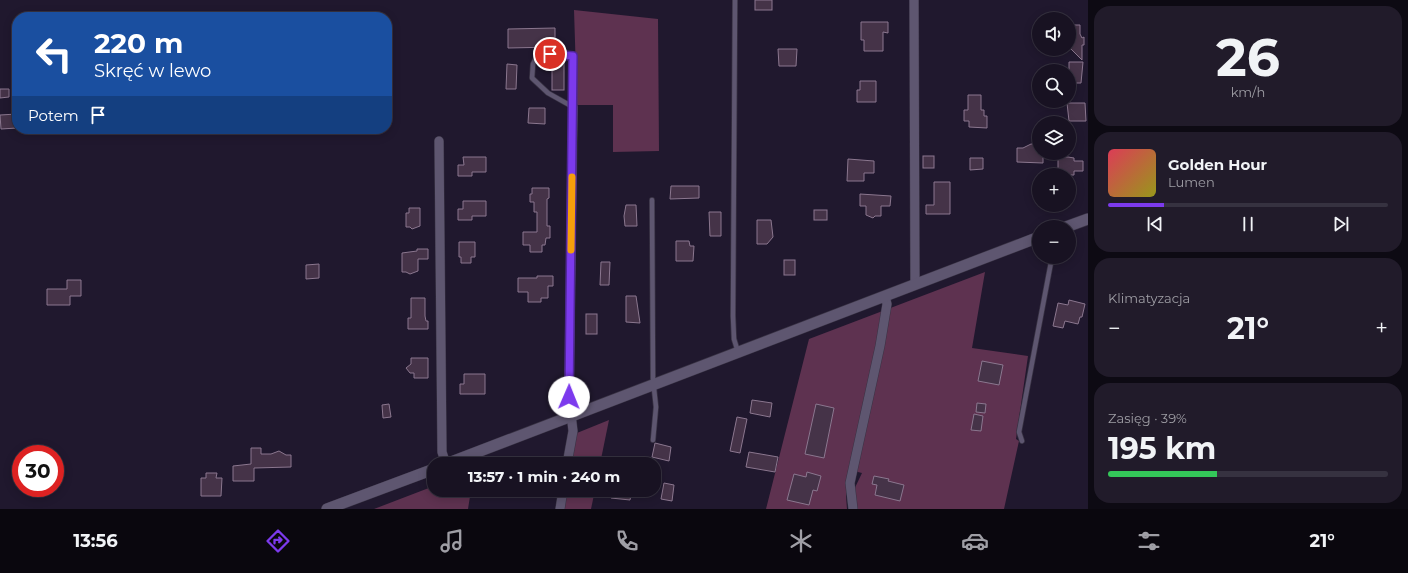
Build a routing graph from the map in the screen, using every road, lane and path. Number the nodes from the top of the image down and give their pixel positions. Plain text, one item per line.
1 (735, 0) edge
2 (914, 0) edge
3 (573, 107) junction
4 (440, 141) dead end
5 (652, 200) dead end
6 (1088, 219) edge
7 (1076, 223) edge
8 (1032, 240) edge
9 (1051, 264) edge
10 (915, 284) junction
11 (885, 296) junction
12 (738, 352) junction
13 (653, 385) junction
14 (572, 416) junction
15 (653, 440) dead end
16 (1022, 441) dead end
17 (444, 457) edge
18 (464, 457) edge
19 (568, 457) edge
20 (427, 472) edge
21 (562, 497) edge
22 (327, 509) edge
23 (560, 509) edge
24 (853, 509) edge

1 - 12 lane
2 - 10 street
3 - 3 lane
3 - 14 street
4 - 17 street
5 - 13 lane
6 - 7 street
8 - 10 street
9 - 16 lane
10 - 11 street
11 - 12 street
11 - 24 street
12 - 13 street
13 - 14 street
13 - 15 lane
14 - 18 street
14 - 19 street
20 - 22 street
21 - 23 street

